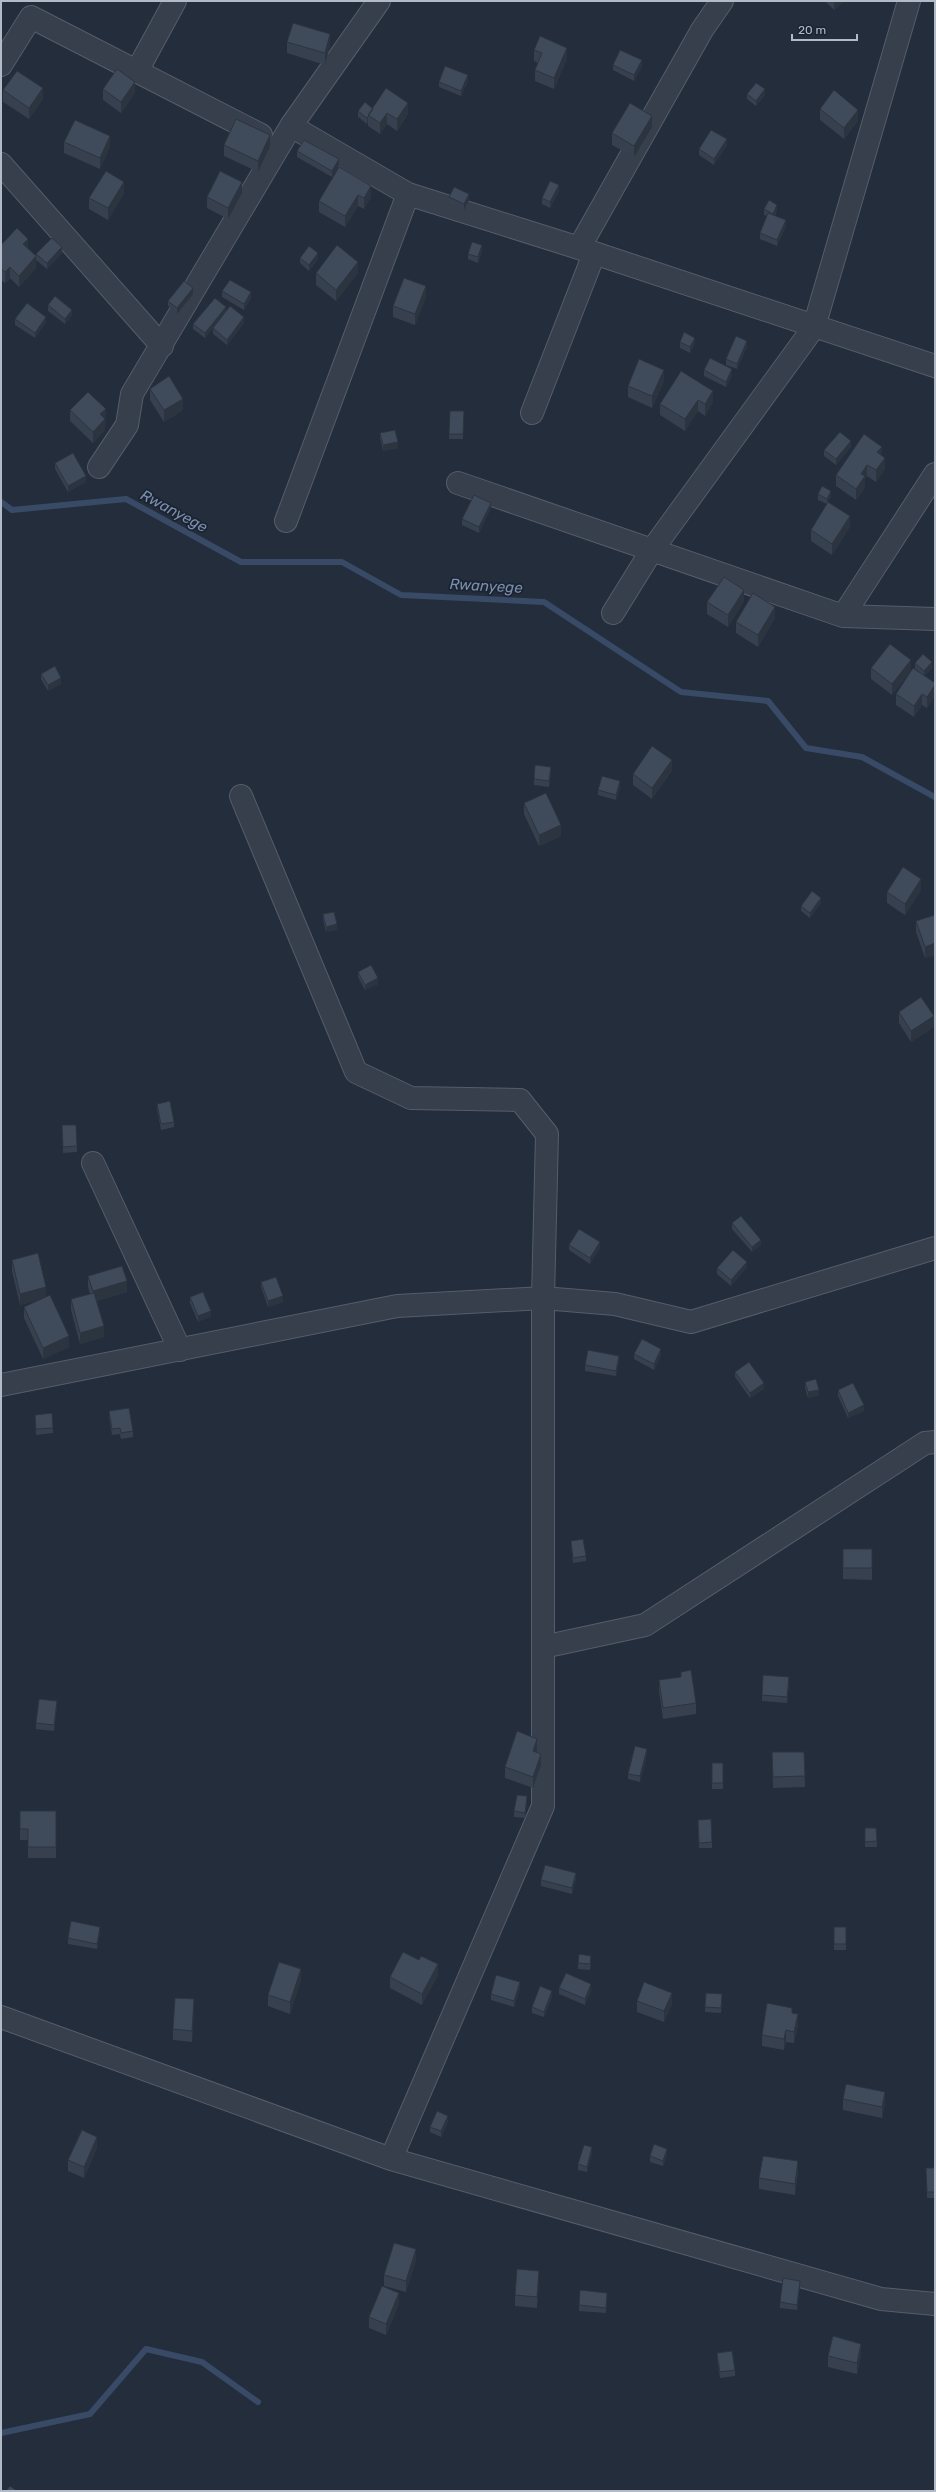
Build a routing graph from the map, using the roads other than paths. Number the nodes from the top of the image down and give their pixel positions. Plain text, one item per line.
1 (175, 1) edge
2 (379, 1) edge
3 (722, 1) edge
4 (909, 1) edge
5 (1, 65) edge
6 (137, 71) junction
7 (291, 126) junction
8 (280, 144) junction
9 (1, 164) edge
10 (408, 194) junction
11 (587, 251) junction
12 (814, 326) junction
13 (162, 346) junction
14 (935, 366) edge
15 (532, 413) dead end
16 (99, 467) dead end
17 (935, 474) edge
18 (458, 483) dead end
19 (286, 521) dead end
20 (652, 550) junction
21 (614, 613) dead end
22 (843, 616) junction
23 (935, 619) edge
24 (242, 796) dead end
25 (93, 1163) dead end
26 (935, 1248) edge
27 (543, 1298) junction
28 (180, 1350) junction
29 (1, 1385) edge
30 (935, 1442) edge
31 (543, 1647) junction
32 (1, 2017) edge
33 (391, 2158) junction
34 (935, 2304) edge

1 - 6 street
2 - 7 street
3 - 11 street
4 - 12 street
5 - 6 street
6 - 8 street
7 - 8 street
7 - 10 street
8 - 13 street
9 - 13 street
10 - 11 street
10 - 19 street
11 - 12 street
11 - 15 street
12 - 14 street
12 - 20 street
13 - 16 street
17 - 22 street
18 - 20 street
20 - 21 street
20 - 22 street
22 - 23 street
24 - 27 street
25 - 28 street
26 - 27 street
27 - 28 street
27 - 31 street
28 - 29 street
30 - 31 street
31 - 33 street
32 - 33 street
33 - 34 street

